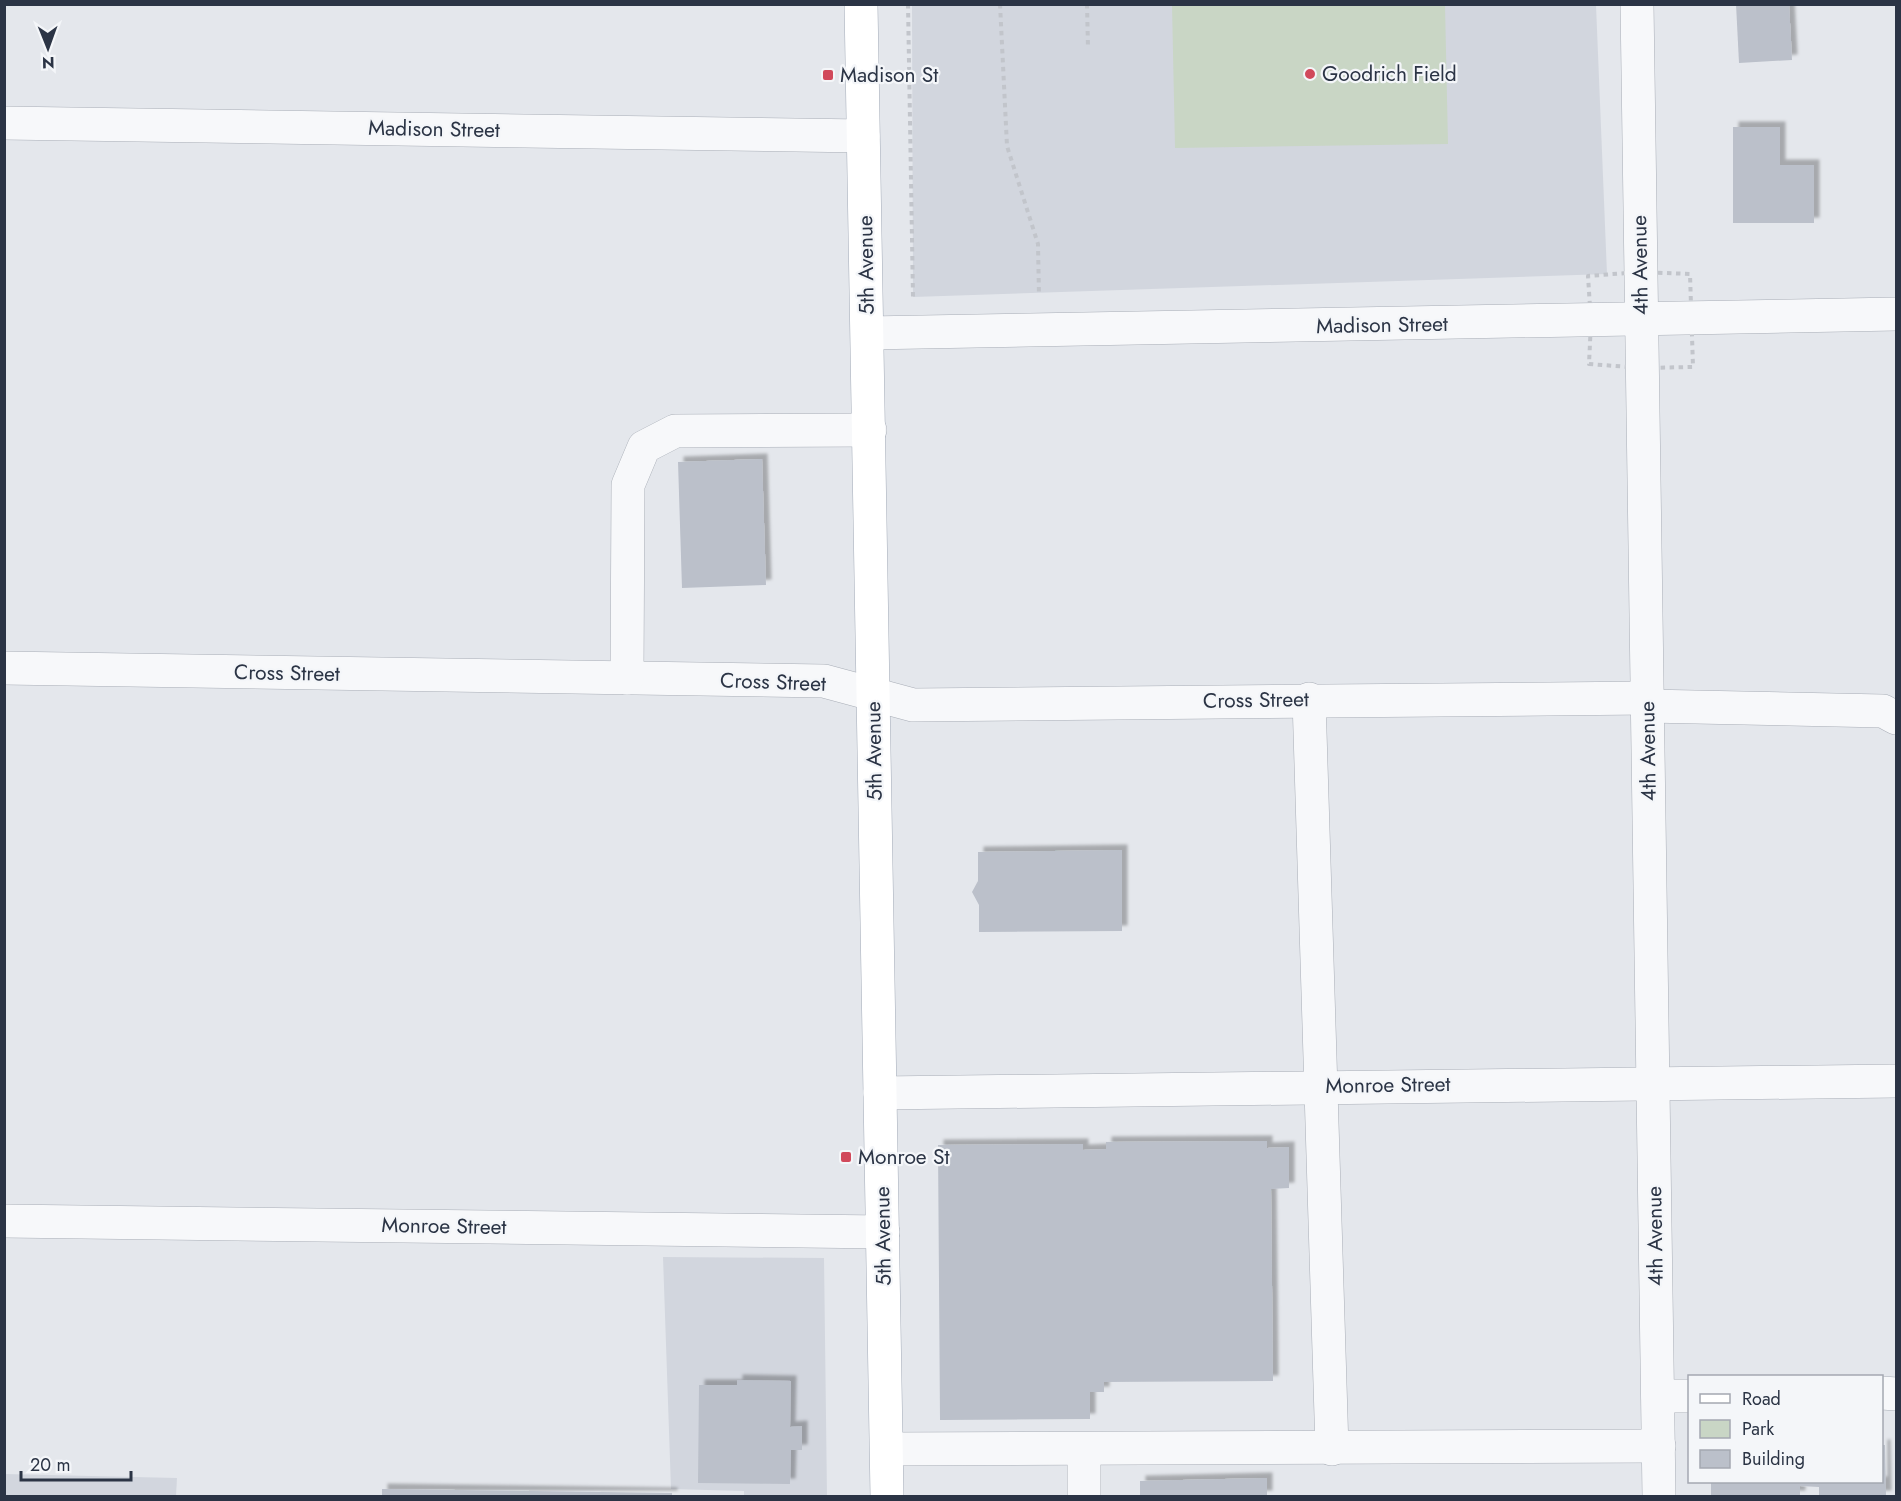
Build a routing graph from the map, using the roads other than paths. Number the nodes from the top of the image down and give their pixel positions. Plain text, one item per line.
1 (861, 4) edge
2 (1636, 4) edge
3 (4, 123) edge
4 (863, 136) junction
5 (1896, 315) edge
6 (1641, 321) junction
7 (868, 333) junction
8 (870, 430) junction
9 (4, 668) edge
10 (627, 678) junction
11 (873, 695) junction
12 (1309, 699) junction
13 (1647, 702) junction
14 (1896, 718) edge
15 (1896, 1081) edge
16 (1654, 1083) junction
17 (1322, 1086) junction
18 (880, 1093) junction
19 (4, 1221) edge
20 (883, 1232) junction
21 (1674, 1396) edge
22 (1659, 1446) junction
23 (887, 1449) junction
24 (1084, 1449) junction
25 (1332, 1449) junction
26 (887, 1497) edge
27 (1084, 1497) edge
28 (1659, 1497) edge

1 - 4 main road, 5th Avenue
2 - 6 street, 4th Avenue
3 - 4 street, Madison Street
4 - 7 main road, 5th Avenue
5 - 6 street, Madison Street
6 - 7 street, Madison Street
6 - 13 street, 4th Avenue
7 - 8 main road, 5th Avenue
8 - 10 street
8 - 11 main road, 5th Avenue
9 - 10 street, Cross Street
10 - 11 street, Cross Street
11 - 12 street, Cross Street
11 - 18 main road, 5th Avenue
12 - 13 street, Cross Street
12 - 17 street
13 - 14 street, Cross Street
13 - 16 street, 4th Avenue
15 - 16 street, Monroe Street
16 - 17 street, Monroe Street
16 - 21 street, 4th Avenue
17 - 18 street, Monroe Street
17 - 25 street
18 - 20 main road, 5th Avenue
19 - 20 street, Monroe Street
20 - 23 main road, 5th Avenue
21 - 22 street, 4th Avenue
22 - 25 street
22 - 28 street, 4th Avenue
23 - 24 street
23 - 26 main road, 5th Avenue
24 - 25 street
24 - 27 street

